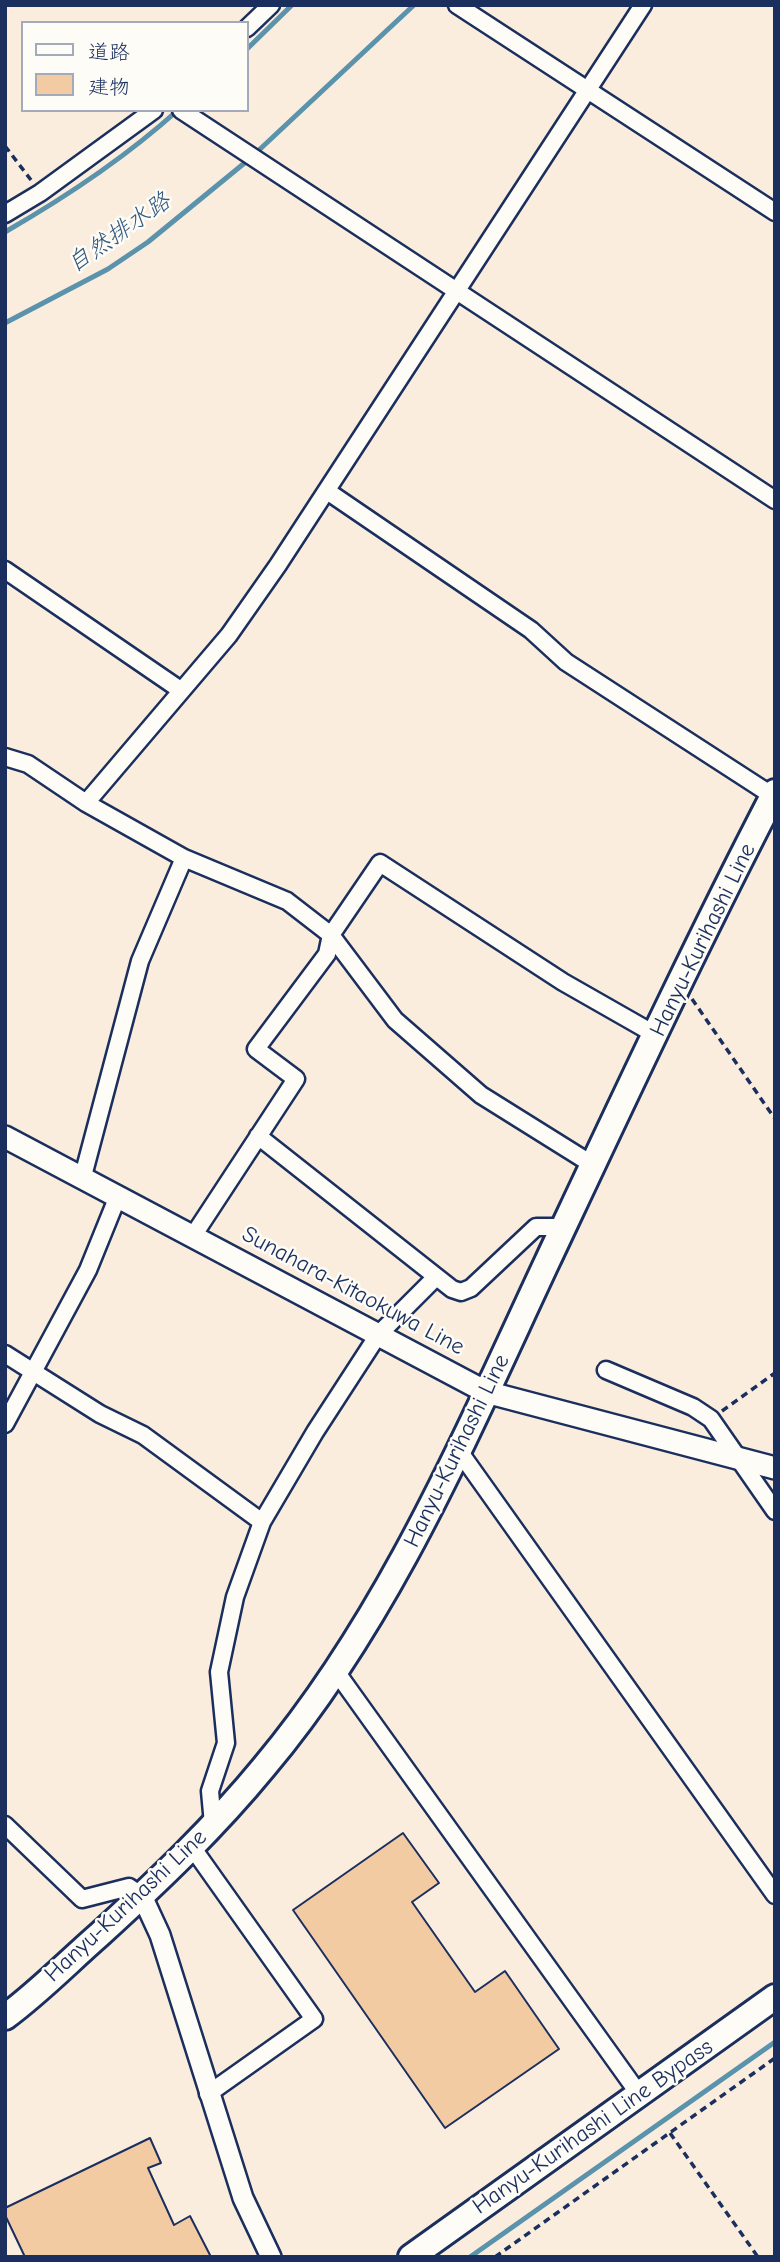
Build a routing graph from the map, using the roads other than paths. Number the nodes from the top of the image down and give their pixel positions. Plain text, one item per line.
1 (271, 5) edge
2 (457, 5) edge
3 (643, 5) edge
4 (248, 27) edge
5 (588, 90) junction
6 (151, 112) edge
7 (184, 112) edge
8 (775, 212) edge
9 (5, 214) edge
10 (456, 292) junction
11 (327, 491) junction
12 (775, 500) edge
13 (5, 570) edge
14 (179, 689) junction
15 (5, 757) edge
16 (774, 794) edge
17 (86, 803) junction
18 (184, 858) junction
19 (331, 935) junction
20 (656, 1035) junction
21 (258, 1136) junction
22 (5, 1137) edge
23 (593, 1165) junction
24 (83, 1176) junction
25 (118, 1196) junction
26 (564, 1227) junction
27 (193, 1236) junction
28 (436, 1277) junction
29 (378, 1335) junction
30 (5, 1354) edge
31 (606, 1370) dead end
32 (34, 1371) junction
33 (486, 1392) junction
34 (5, 1424) edge
35 (459, 1451) junction
36 (737, 1458) junction
37 (775, 1468) edge
38 (775, 1511) edge
39 (262, 1522) junction
40 (335, 1670) junction
41 (213, 1824) junction
42 (5, 1825) edge
43 (192, 1847) junction
44 (775, 1895) edge
45 (142, 1896) junction
46 (775, 1997) edge
47 (5, 2017) edge
48 (208, 2094) junction
49 (639, 2094) junction
50 (271, 2257) edge
51 (411, 2257) edge

1 - 4 street
2 - 5 street
3 - 5 street
5 - 8 street
5 - 10 street
6 - 9 street
7 - 10 street
10 - 11 street
10 - 12 street
11 - 14 street
11 - 16 street
13 - 14 street
14 - 17 street
15 - 17 street
16 - 20 main road, Hanyu-Kurihashi Line
17 - 18 street
18 - 19 street
18 - 24 street
19 - 20 street
19 - 21 street
19 - 23 street
20 - 23 main road, Hanyu-Kurihashi Line
21 - 27 street
21 - 28 street
22 - 24 main road, Sunahara-Kitaokuwa Line
23 - 26 main road, Hanyu-Kurihashi Line
24 - 25 main road, Sunahara-Kitaokuwa Line
25 - 27 main road, Sunahara-Kitaokuwa Line
25 - 32 street
26 - 28 street
26 - 33 main road, Hanyu-Kurihashi Line
27 - 29 main road, Sunahara-Kitaokuwa Line
28 - 29 street
29 - 33 main road, Sunahara-Kitaokuwa Line
29 - 39 street
30 - 32 street
31 - 36 street
32 - 34 street
32 - 39 street
33 - 35 main road, Hanyu-Kurihashi Line
33 - 36 main road, Sunahara-Kitaokuwa Line
35 - 40 main road, Hanyu-Kurihashi Line
35 - 44 street
36 - 37 main road, Sunahara-Kitaokuwa Line
36 - 38 street
39 - 41 street
40 - 41 main road, Hanyu-Kurihashi Line
40 - 49 street
41 - 43 main road, Hanyu-Kurihashi Line
42 - 45 street
43 - 45 main road, Hanyu-Kurihashi Line
43 - 48 street
45 - 47 main road, Hanyu-Kurihashi Line
45 - 48 street
46 - 49 main road, Hanyu-Kurihashi Line Bypass
48 - 50 street
49 - 51 main road, Hanyu-Kurihashi Line Bypass

